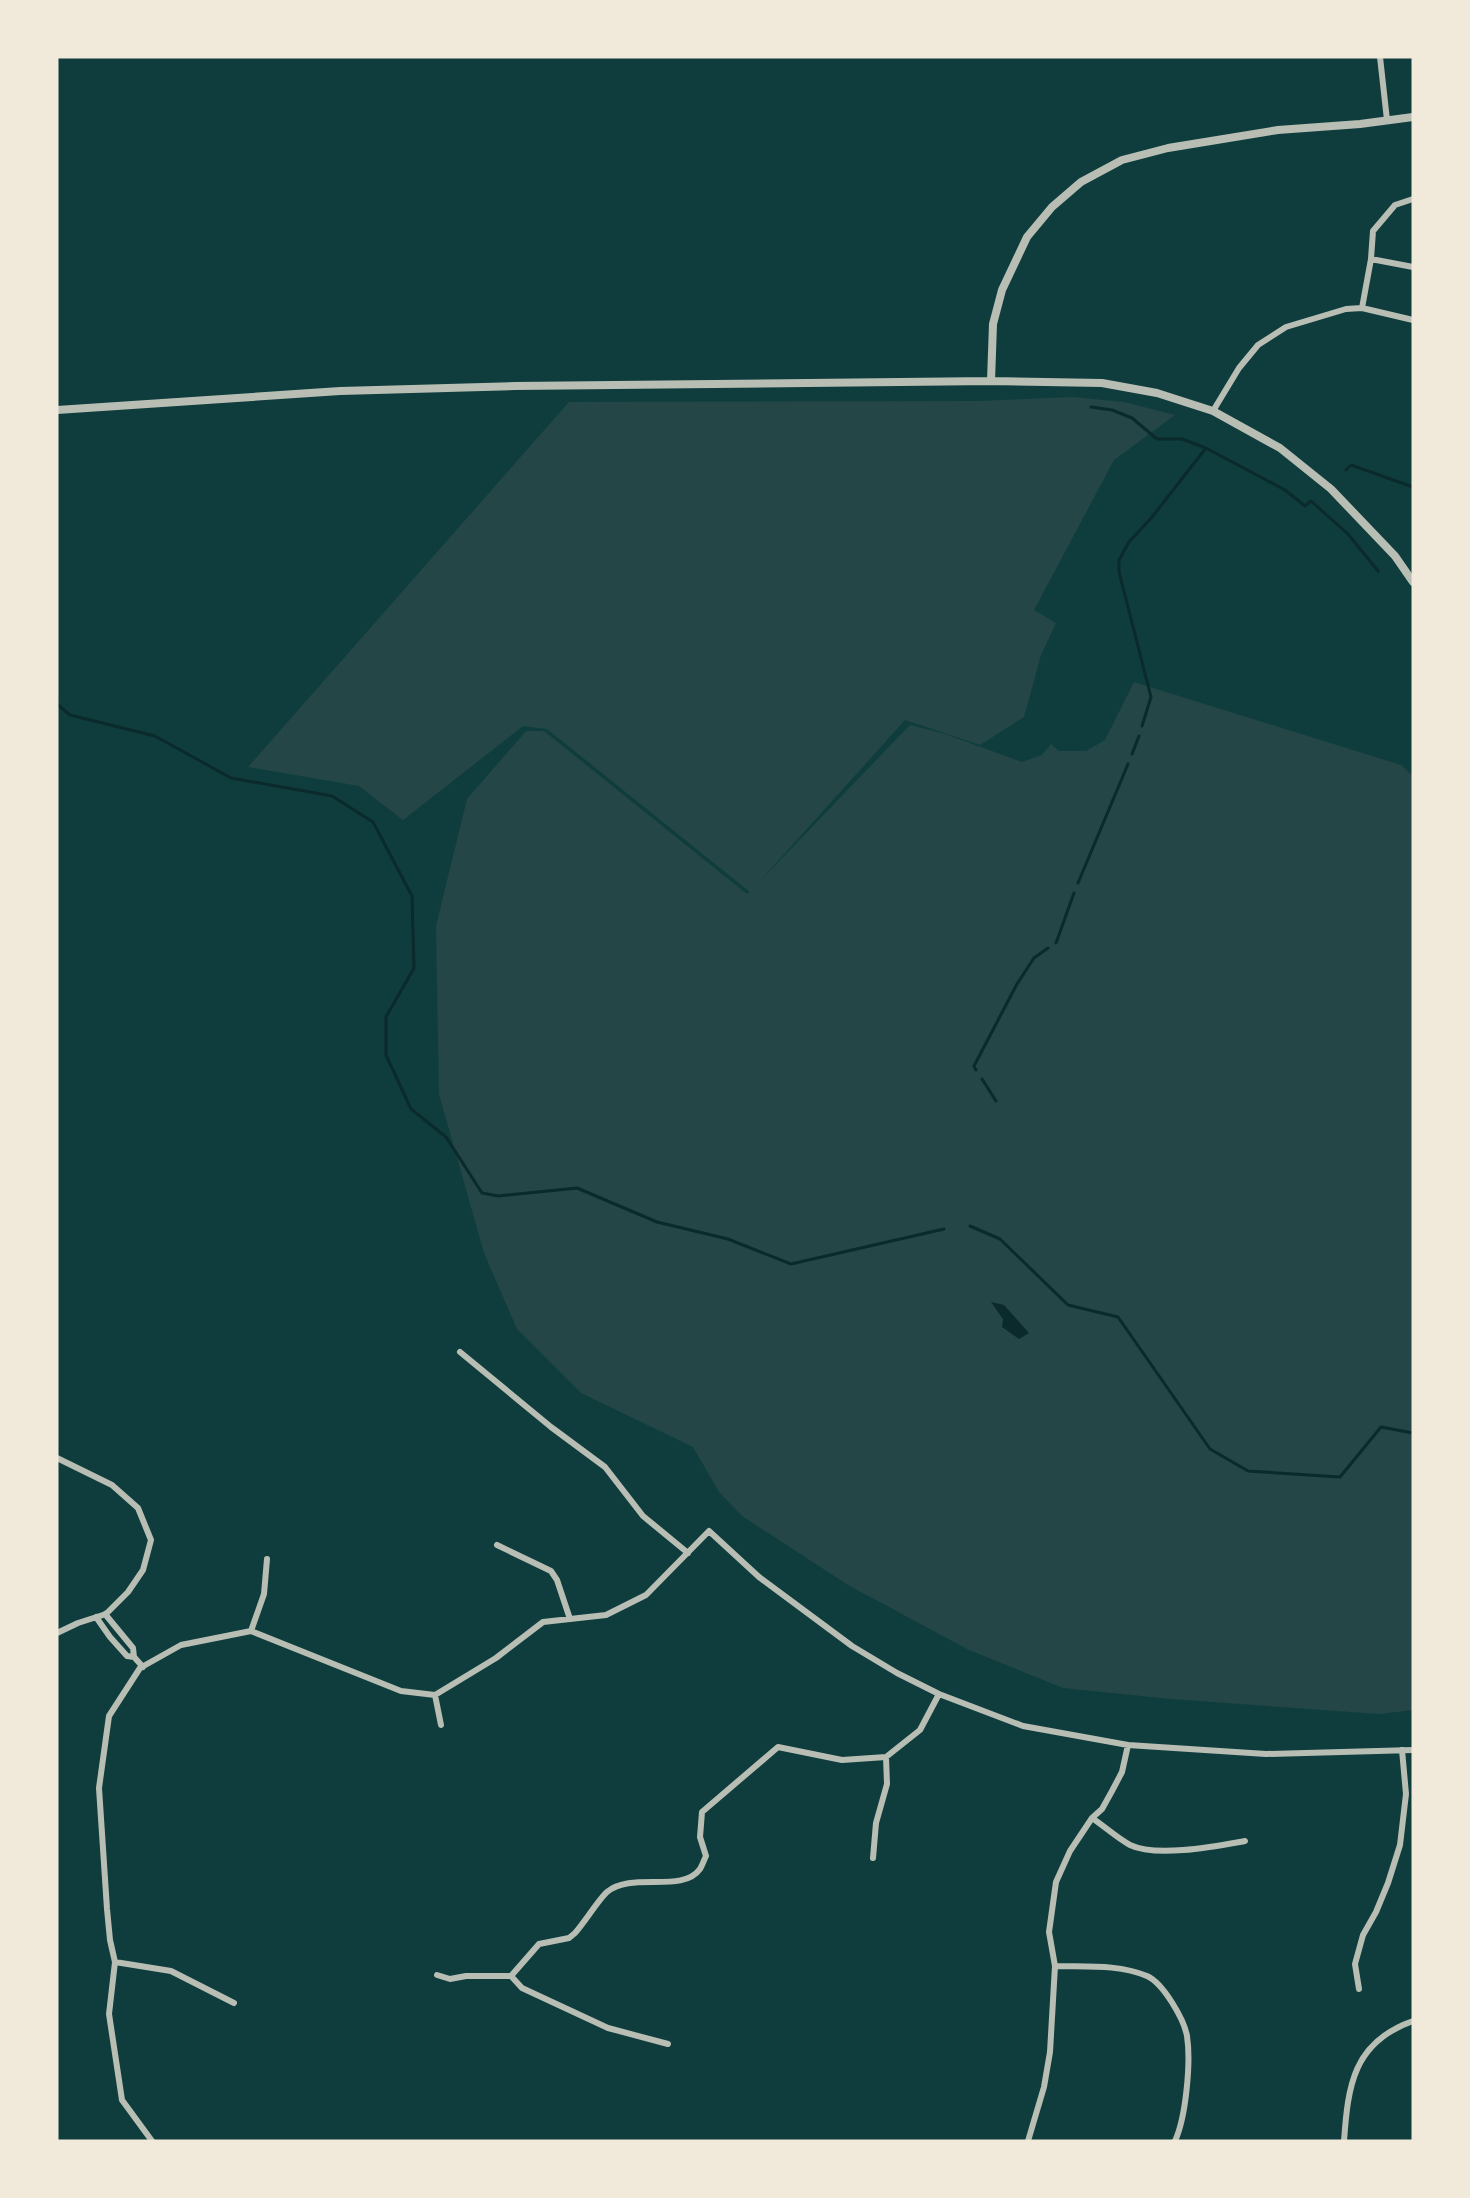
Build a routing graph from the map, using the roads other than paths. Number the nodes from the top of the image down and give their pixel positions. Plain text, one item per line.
1 (1380, 57) edge
2 (1413, 117) edge
3 (1387, 120) junction
4 (1413, 199) edge
5 (1371, 260) junction
6 (1413, 267) edge
7 (1362, 308) junction
8 (1413, 321) edge
9 (991, 381) junction
10 (57, 410) edge
11 (1213, 411) junction
12 (1413, 582) edge
13 (460, 1352) dead end
14 (57, 1458) edge
15 (497, 1545) dead end
16 (688, 1553) junction
17 (267, 1559) dead end
18 (105, 1614) junction
19 (96, 1617) junction
20 (570, 1619) junction
21 (251, 1631) junction
22 (57, 1633) edge
23 (134, 1657) junction
24 (143, 1667) junction
25 (939, 1694) junction
26 (435, 1695) junction
27 (441, 1725) dead end
28 (1128, 1745) junction
29 (1402, 1750) junction
30 (1413, 1750) edge
31 (886, 1757) junction
32 (1092, 1818) junction
33 (1245, 1841) dead end
34 (873, 1858) dead end
35 (115, 1962) junction
36 (1055, 1966) junction
37 (437, 1975) dead end
38 (511, 1976) junction
39 (1359, 1989) dead end
40 (234, 2004) dead end
41 (1413, 2021) edge
42 (668, 2044) dead end
43 (152, 2141) edge
44 (1028, 2141) edge
45 (1175, 2141) edge
46 (1344, 2141) edge

1 - 3 street
2 - 3 street
3 - 9 street
4 - 5 street
5 - 6 street
5 - 7 street
7 - 8 street
7 - 11 street
9 - 10 street
9 - 11 street
11 - 12 street
13 - 16 street
14 - 18 street
15 - 20 street
16 - 20 street
16 - 25 street
17 - 21 street
18 - 19 street
18 - 23 street
19 - 22 street
19 - 23 street
20 - 26 street
21 - 24 street
21 - 26 street
23 - 24 street
24 - 35 street
25 - 28 street
25 - 31 street
26 - 27 street
28 - 29 street
28 - 32 street
29 - 30 street
29 - 39 street
31 - 34 street
31 - 38 street
32 - 33 street
32 - 36 street
35 - 40 street
35 - 43 street
36 - 44 street
36 - 45 street
37 - 38 street
38 - 42 street
41 - 46 street

